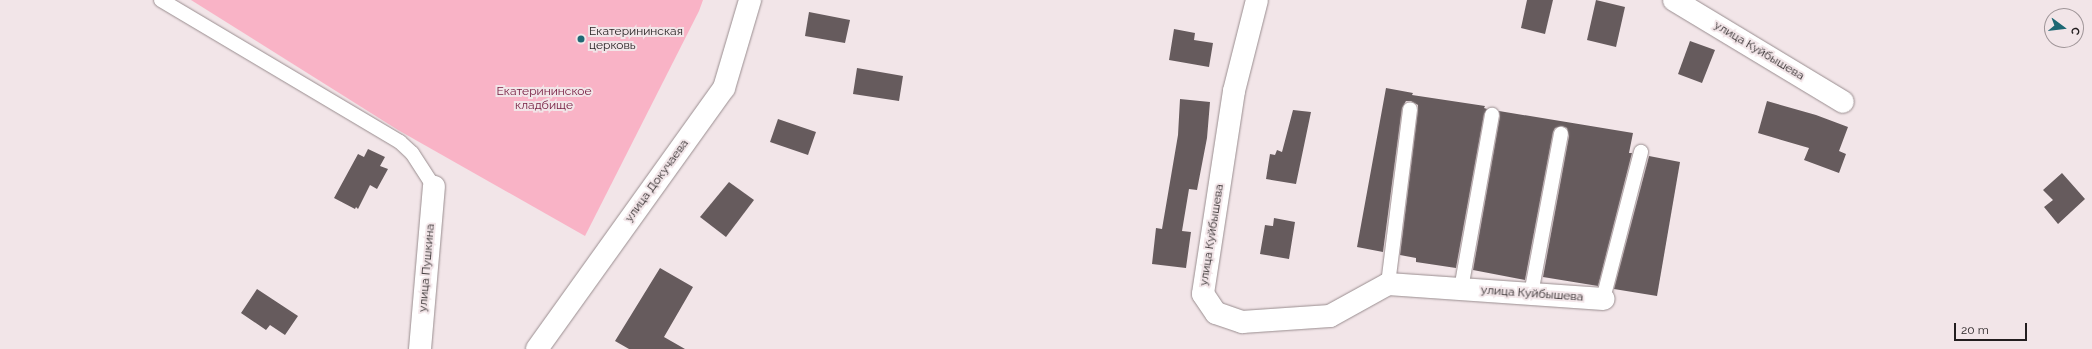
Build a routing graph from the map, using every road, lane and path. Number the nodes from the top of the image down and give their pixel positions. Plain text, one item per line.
1 (161, 0) edge
2 (750, 0) edge
3 (1257, 0) edge
4 (1674, 0) edge
5 (1843, 102) dead end
6 (1410, 109) dead end
7 (1492, 115) dead end
8 (1561, 134) dead end
9 (1641, 152) dead end
10 (434, 187) joint
11 (1388, 284) junction
12 (1461, 289) junction
13 (1532, 294) junction
14 (1603, 299) joint
15 (420, 349) edge
16 (537, 349) edge

1 - 10 lane
2 - 16 street, улица Докучаева
3 - 11 street, улица Куйбышева
4 - 5 street, улица Куйбышева
6 - 11 lane
7 - 12 lane
8 - 13 lane
9 - 14 lane
10 - 15 street, улица Пушкина
11 - 12 street, улица Куйбышева
12 - 13 street, улица Куйбышева
13 - 14 street, улица Куйбышева

